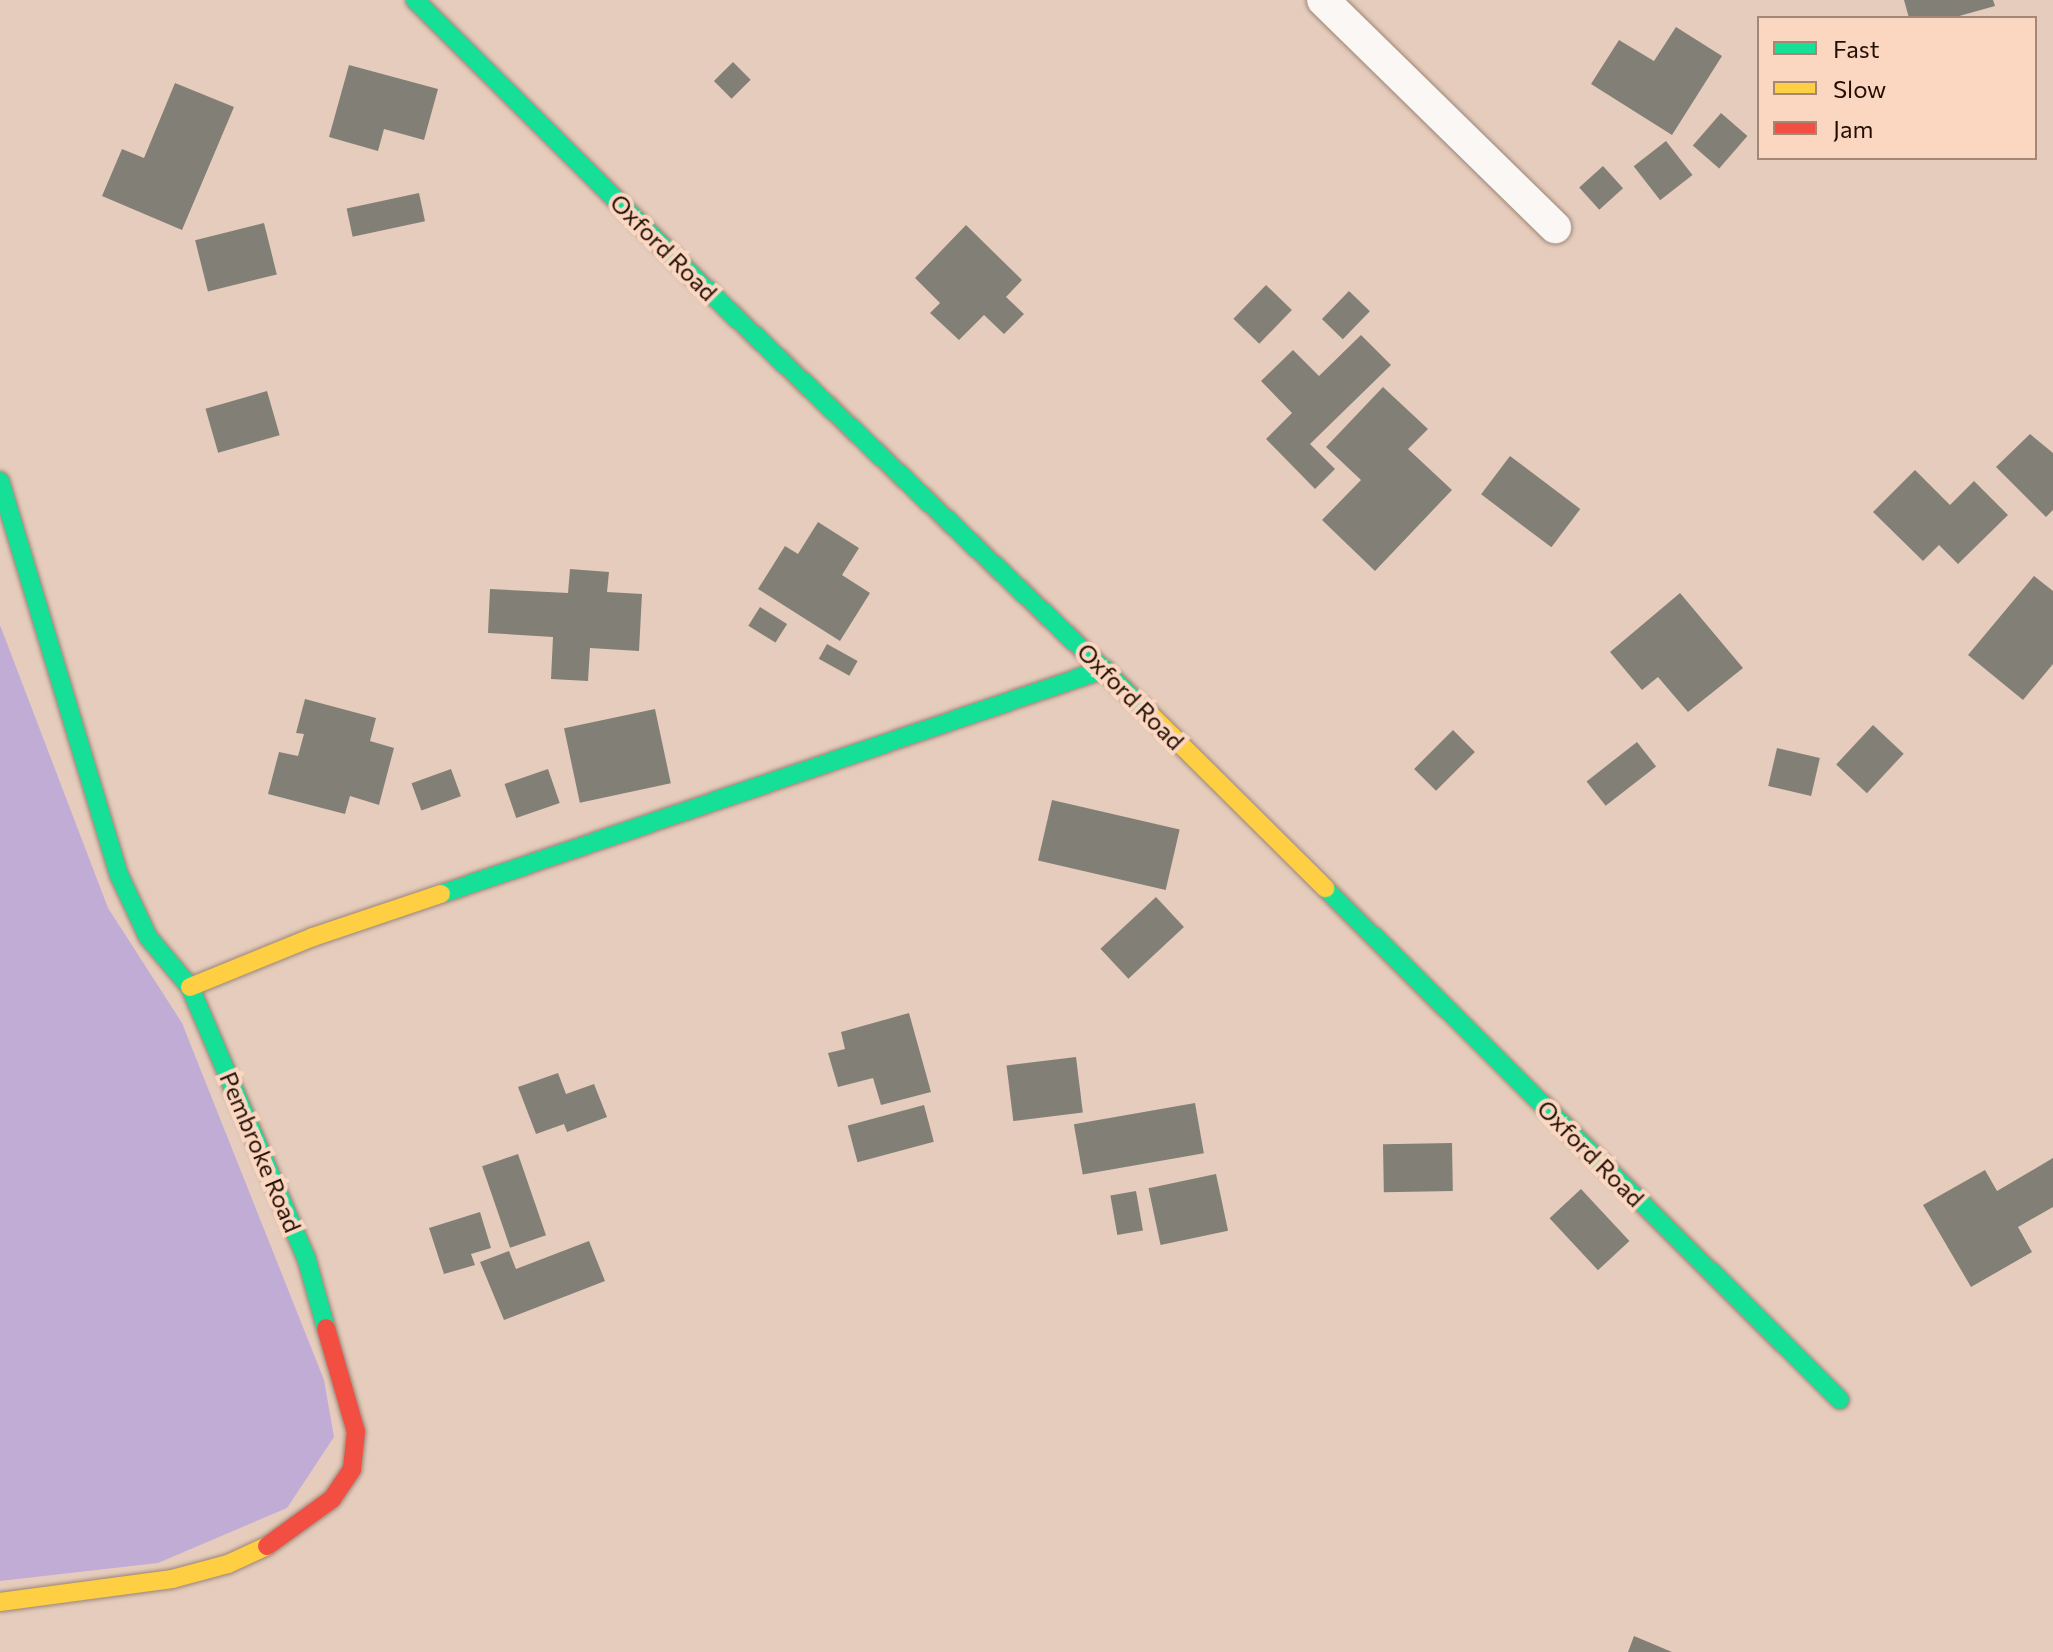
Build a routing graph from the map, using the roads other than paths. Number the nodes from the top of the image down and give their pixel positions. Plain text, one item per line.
1 (415, 0) edge
2 (1323, 0) edge
3 (1555, 227) dead end
4 (0, 481) edge
5 (1105, 669) junction
6 (190, 987) junction
7 (1840, 1400) dead end
8 (0, 1602) edge

1 - 5 street, Oxford Road
2 - 3 street
4 - 6 street, Pembroke Road
5 - 6 street
5 - 7 street, Oxford Road
6 - 8 street, Pembroke Road

